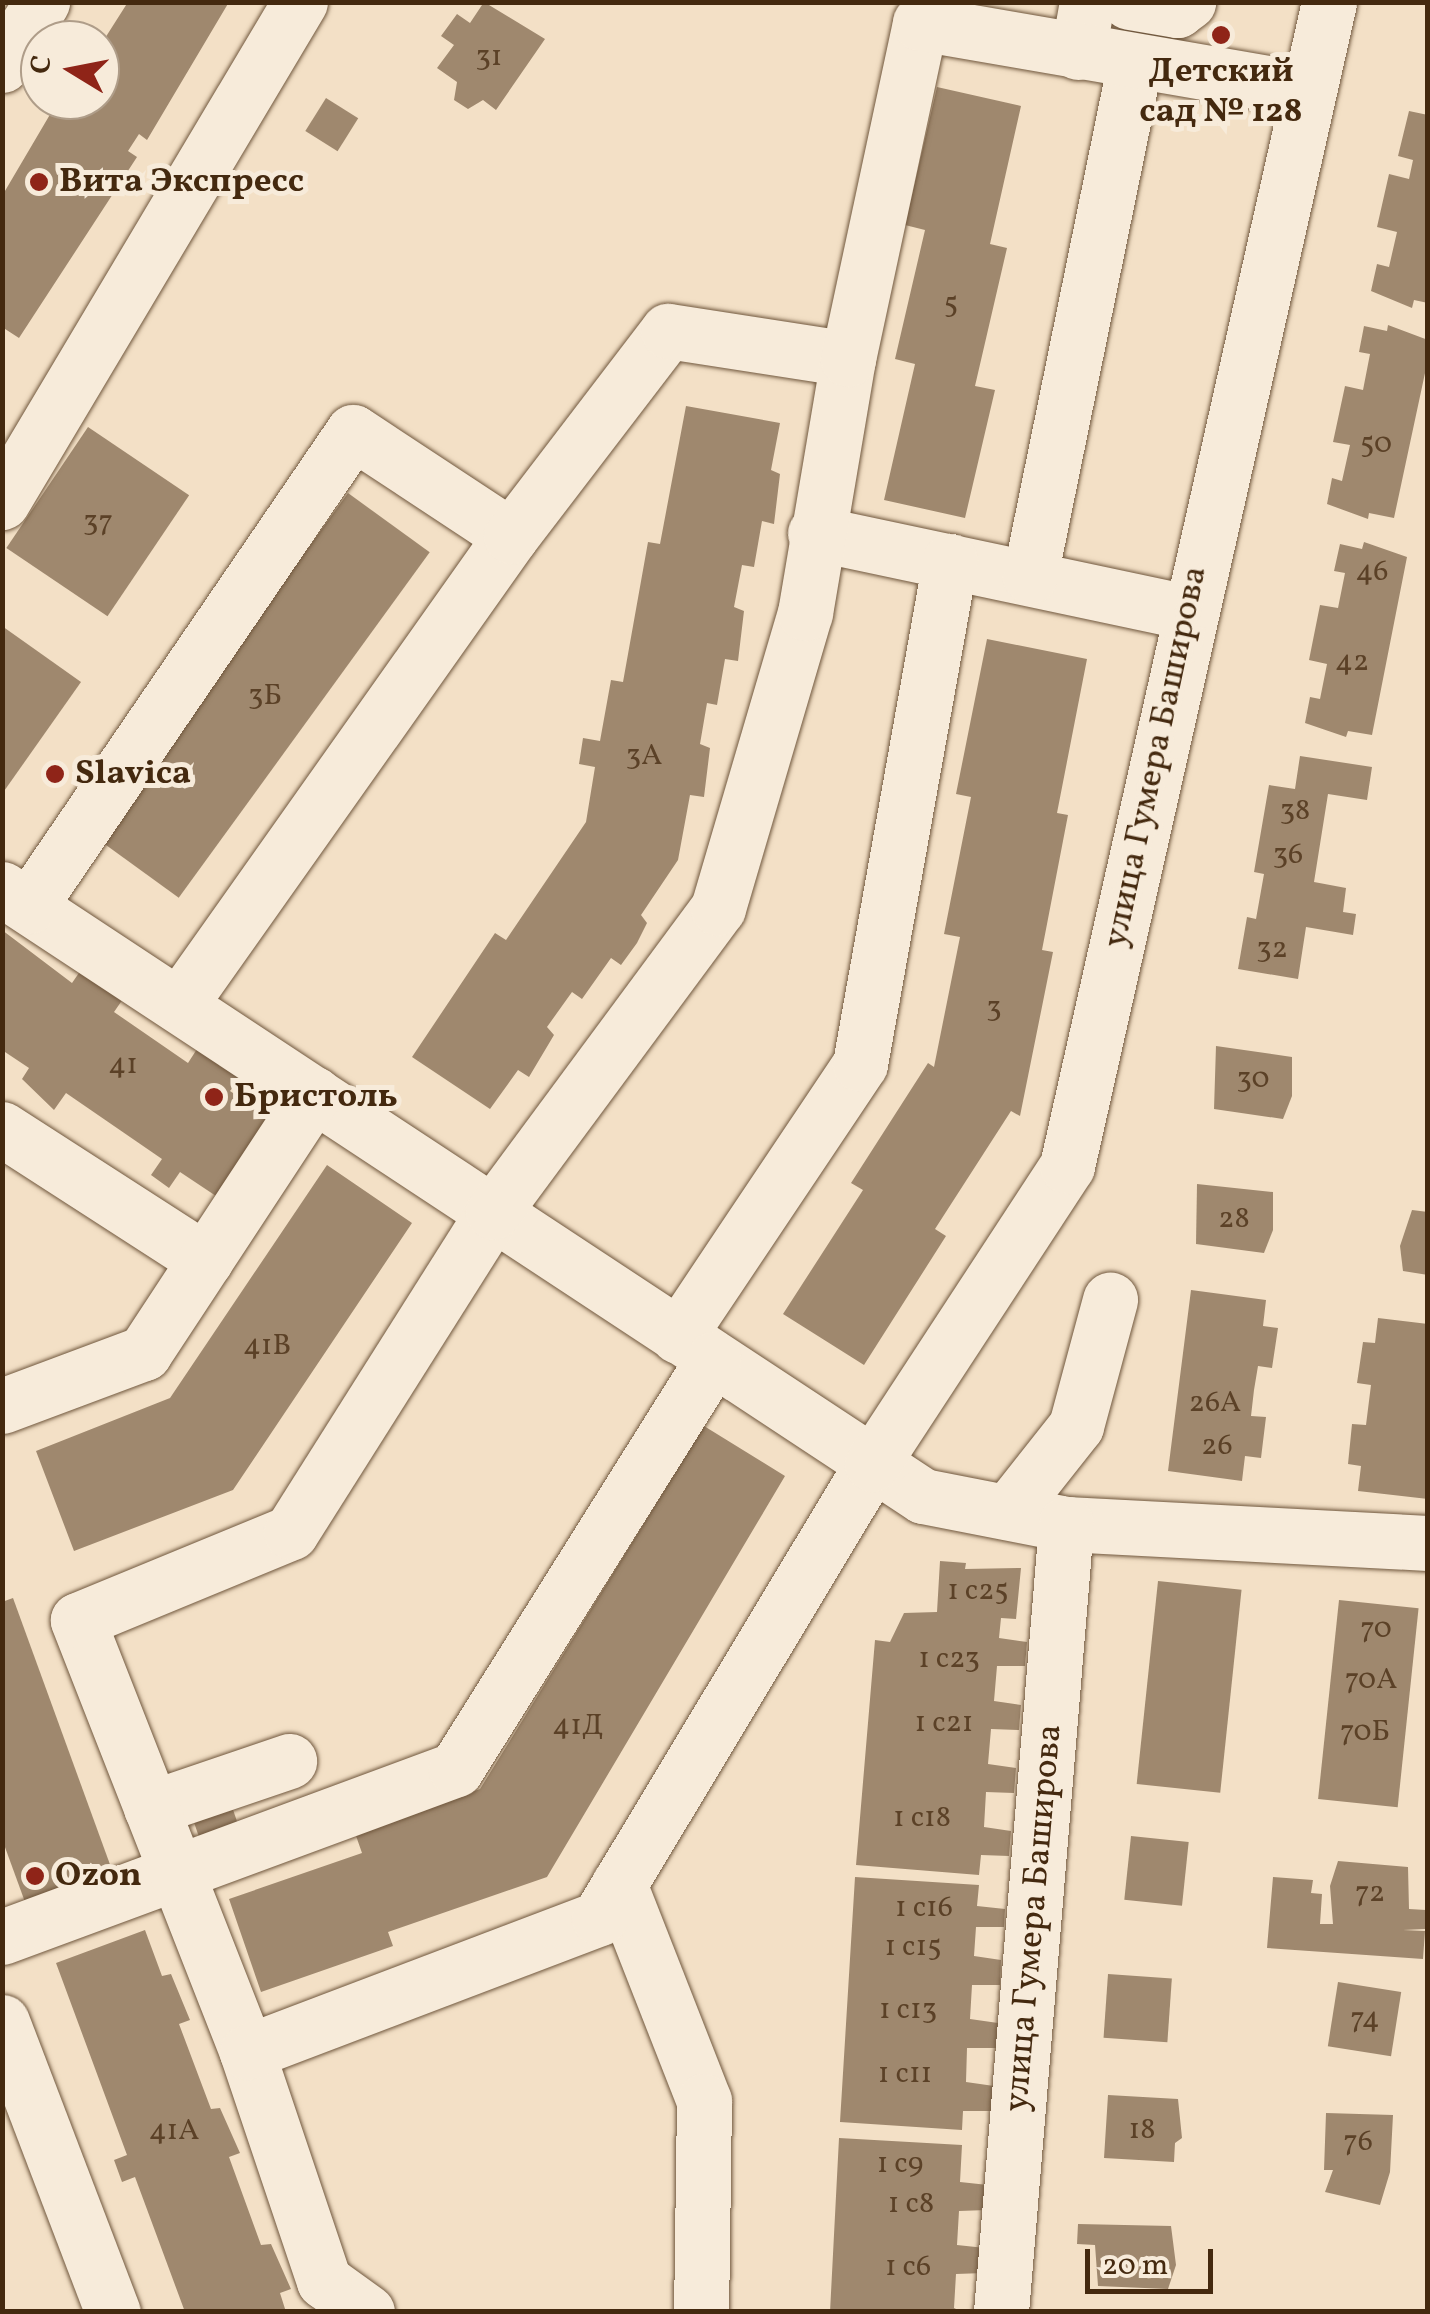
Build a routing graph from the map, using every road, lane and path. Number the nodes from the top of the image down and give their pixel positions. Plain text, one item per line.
1 (42, 2) edge
2 (300, 2) edge
3 (1129, 2) edge
4 (1188, 2) edge
5 (1328, 2) edge
6 (1082, 27) edge
7 (1135, 62) junction
8 (2, 65) edge
9 (1306, 90) junction
10 (848, 359) junction
11 (2, 502) edge
12 (814, 533) junction
13 (511, 536) junction
14 (950, 561) junction
15 (1030, 576) junction
16 (1187, 612) junction
17 (16, 898) edge
18 (178, 1005) junction
19 (314, 1094) junction
20 (2, 1129) edge
21 (492, 1212) junction
22 (205, 1260) junction
23 (1110, 1300) dead end
24 (696, 1347) junction
25 (2, 1406) edge
26 (872, 1464) junction
27 (1008, 1512) junction
28 (1066, 1524) junction
29 (1428, 1544) edge
30 (290, 1761) dead end
31 (151, 1808) junction
32 (178, 1876) junction
33 (619, 1884) junction
34 (2, 1937) edge
35 (2, 2022) edge
36 (247, 2052) junction
37 (113, 2312) edge
38 (367, 2312) edge
39 (701, 2312) edge
40 (1001, 2312) edge

1 - 8 street
2 - 11 street
3 - 4 street
5 - 9 street, улица Гумера Баширова
6 - 7 street
6 - 10 street
7 - 9 street
7 - 15 street
9 - 16 street, улица Гумера Баширова
10 - 12 street
10 - 13 street
12 - 14 street
12 - 21 street
13 - 17 street
13 - 18 street
14 - 15 street
14 - 24 street
15 - 16 street
16 - 26 street, улица Гумера Баширова
17 - 18 street
18 - 19 street
19 - 21 street
19 - 22 street
20 - 22 street
21 - 24 street
21 - 31 street
22 - 25 street
23 - 27 street
24 - 26 street
24 - 32 street
26 - 27 street
26 - 33 street, улица Гумера Баширова
27 - 28 street
28 - 29 street
28 - 40 street, улица Гумера Баширова
30 - 31 street
31 - 32 street
32 - 34 street
32 - 36 street
33 - 36 street, улица Гумера Баширова
33 - 39 street
35 - 37 street
36 - 38 street

